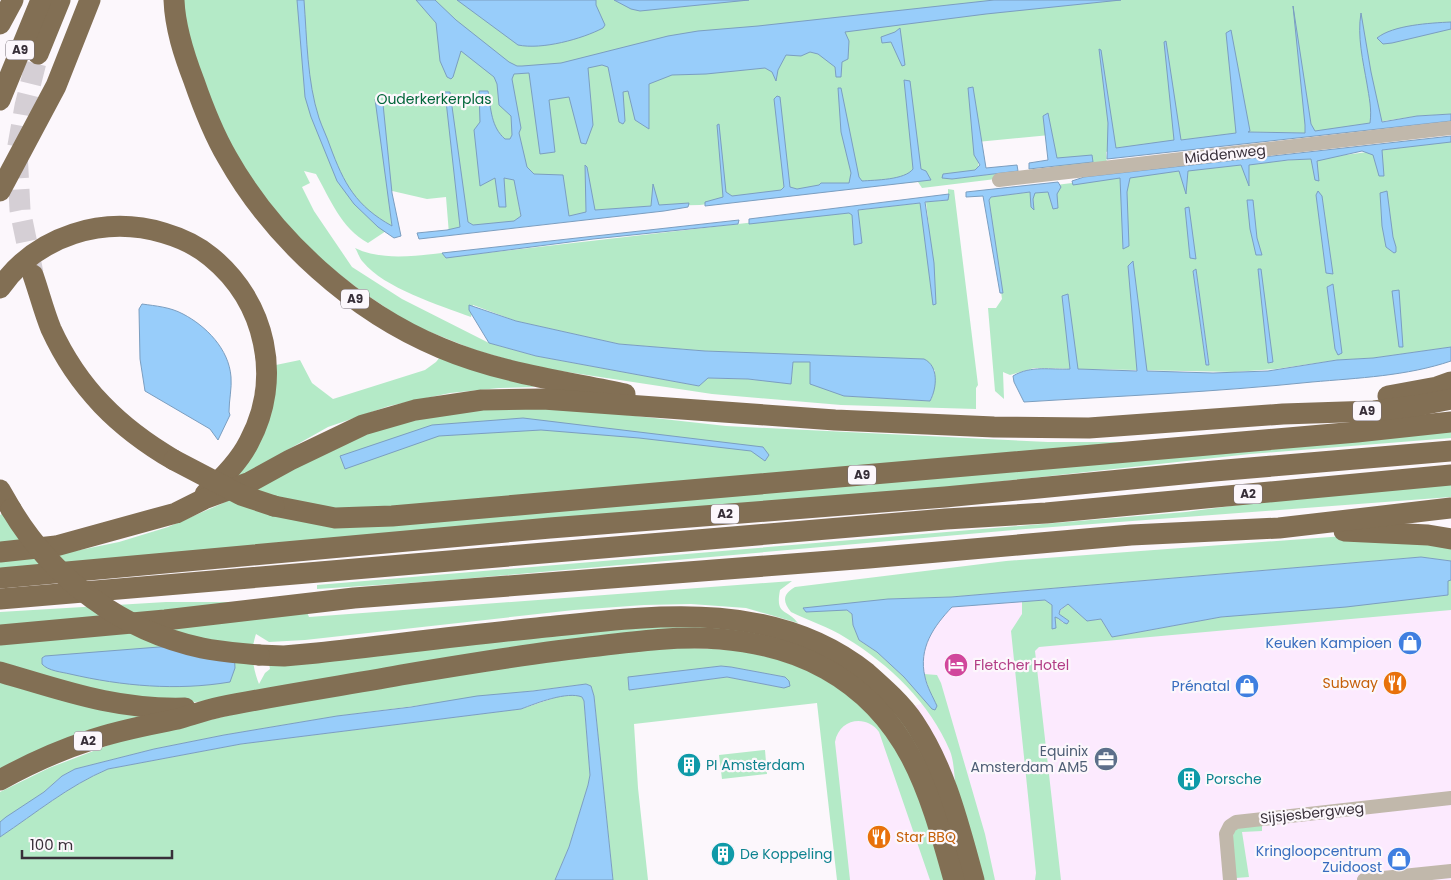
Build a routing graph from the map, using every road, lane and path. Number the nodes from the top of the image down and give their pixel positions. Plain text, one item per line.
1 (13, 0) edge
2 (41, 0) edge
3 (60, 0) edge
4 (90, 0) edge
5 (174, 0) edge
6 (0, 24) edge
7 (38, 54) tunnel mouth
8 (0, 100) edge
9 (1451, 128) edge
10 (999, 180) dead end
11 (0, 191) edge
12 (33, 275) tunnel mouth
13 (0, 288) edge
14 (1451, 382) edge
15 (1451, 399) edge
16 (694, 409) junction
17 (1283, 414) junction
18 (1451, 422) edge
19 (1451, 451) edge
20 (1451, 475) edge
21 (0, 490) edge
22 (1451, 508) edge
23 (1422, 512) junction
24 (176, 513) junction
25 (1451, 513) edge
26 (1279, 528) junction
27 (1451, 539) edge
28 (0, 552) edge
29 (0, 578) edge
30 (187, 584) junction
31 (354, 598) junction
32 (0, 599) edge
33 (0, 634) edge
34 (0, 672) edge
35 (220, 707) junction
36 (0, 780) edge
37 (1451, 798) edge
38 (1451, 871) edge
39 (1399, 878) edge
40 (954, 880) edge
41 (974, 880) edge
42 (1230, 880) edge
43 (1364, 880) edge

1 - 6 highway, A9
2 - 8 highway, A9
3 - 7 highway, A9
4 - 11 highway
5 - 16 highway, A9
9 - 10 street, Middenweg
12 - 18 highway, A9, bridge
13 - 24 highway
14 - 17 highway
15 - 17 highway, A9
16 - 17 highway, A9
16 - 24 highway
19 - 29 highway, A2
20 - 30 highway, A2
21 - 41 highway, bridge
22 - 23 highway
23 - 25 highway
23 - 26 highway
24 - 28 highway
26 - 27 highway
26 - 31 highway
30 - 31 highway, A2
30 - 32 highway, A2
31 - 33 highway
34 - 35 highway, A2
35 - 36 highway, A2
35 - 40 highway, A2
37 - 42 street, Sijsjesbergweg
38 - 39 street
39 - 43 street

